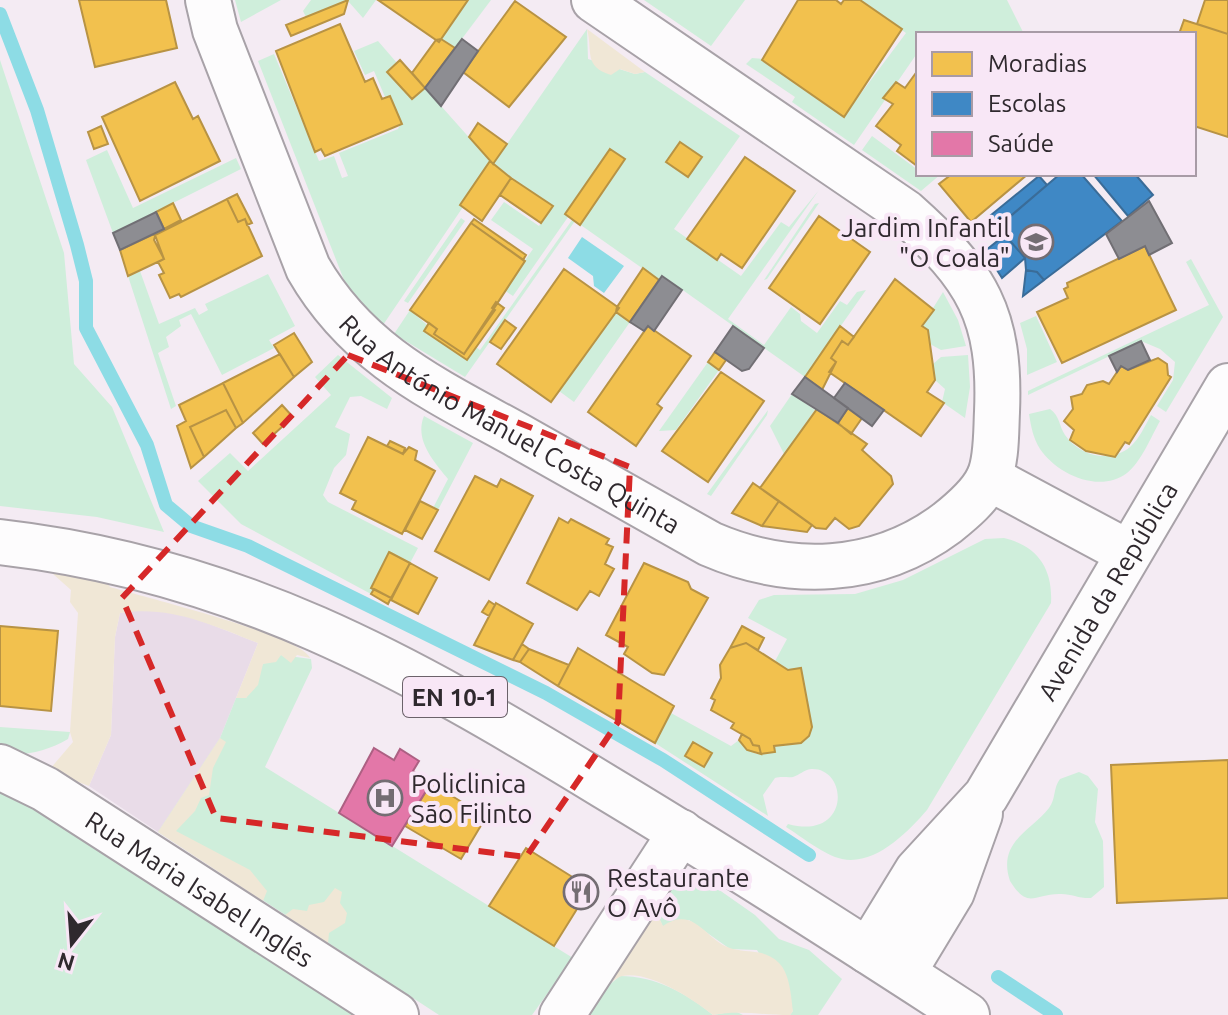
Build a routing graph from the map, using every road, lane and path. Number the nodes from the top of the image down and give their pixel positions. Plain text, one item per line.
1 (208, 0) edge
2 (594, 0) edge
3 (1228, 386) edge
4 (989, 478) junction
5 (0, 542) edge
6 (1127, 552) junction
7 (0, 767) edge
8 (681, 832) junction
9 (885, 962) junction
10 (396, 1015) edge
11 (562, 1015) edge
12 (967, 1015) edge

1 - 4 street, Rua António Manuel Costa Quinta
2 - 4 street, Rua António Manuel Costa Quinta
3 - 6 street, Avenida da República
4 - 6 street
5 - 8 street, EN 10-1
6 - 9 street, Avenida da República
7 - 10 street, Rua Maria Isabel Inglês
8 - 9 street, EN 10-1
8 - 11 street
9 - 12 street, EN 10-1

